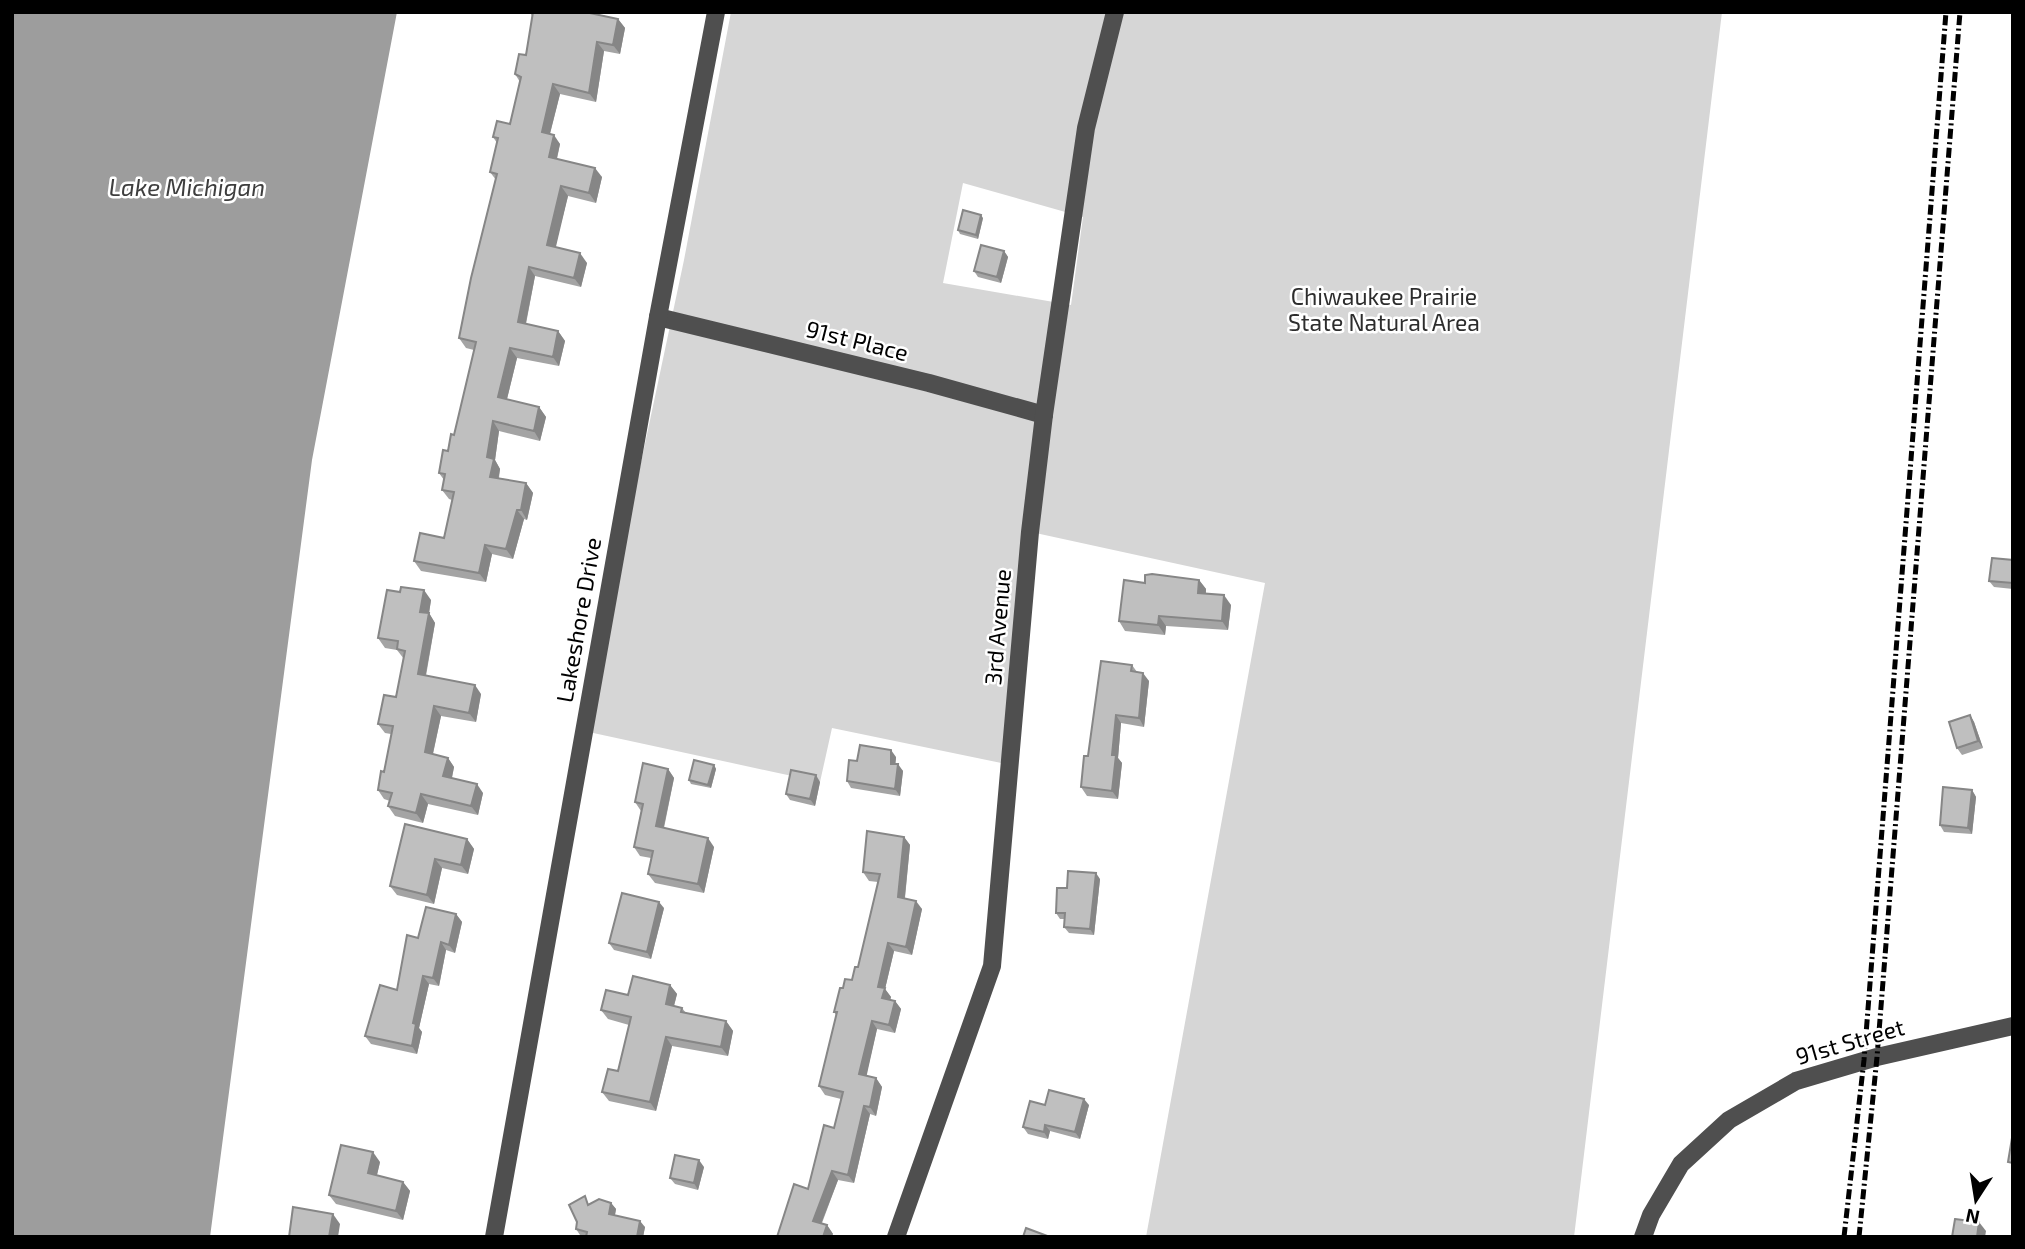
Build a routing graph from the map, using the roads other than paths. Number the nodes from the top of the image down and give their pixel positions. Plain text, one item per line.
1 (716, 12) edge
2 (1115, 12) edge
3 (658, 317) junction
4 (1044, 415) junction
5 (2013, 1026) edge
6 (494, 1237) edge
7 (897, 1237) edge
8 (1643, 1237) edge

1 - 3 street, Lakeshore Drive
2 - 4 street, 3rd Avenue
3 - 4 street, 91st Place
3 - 6 street, Lakeshore Drive
4 - 7 street, 3rd Avenue
5 - 8 street, 91st Street

